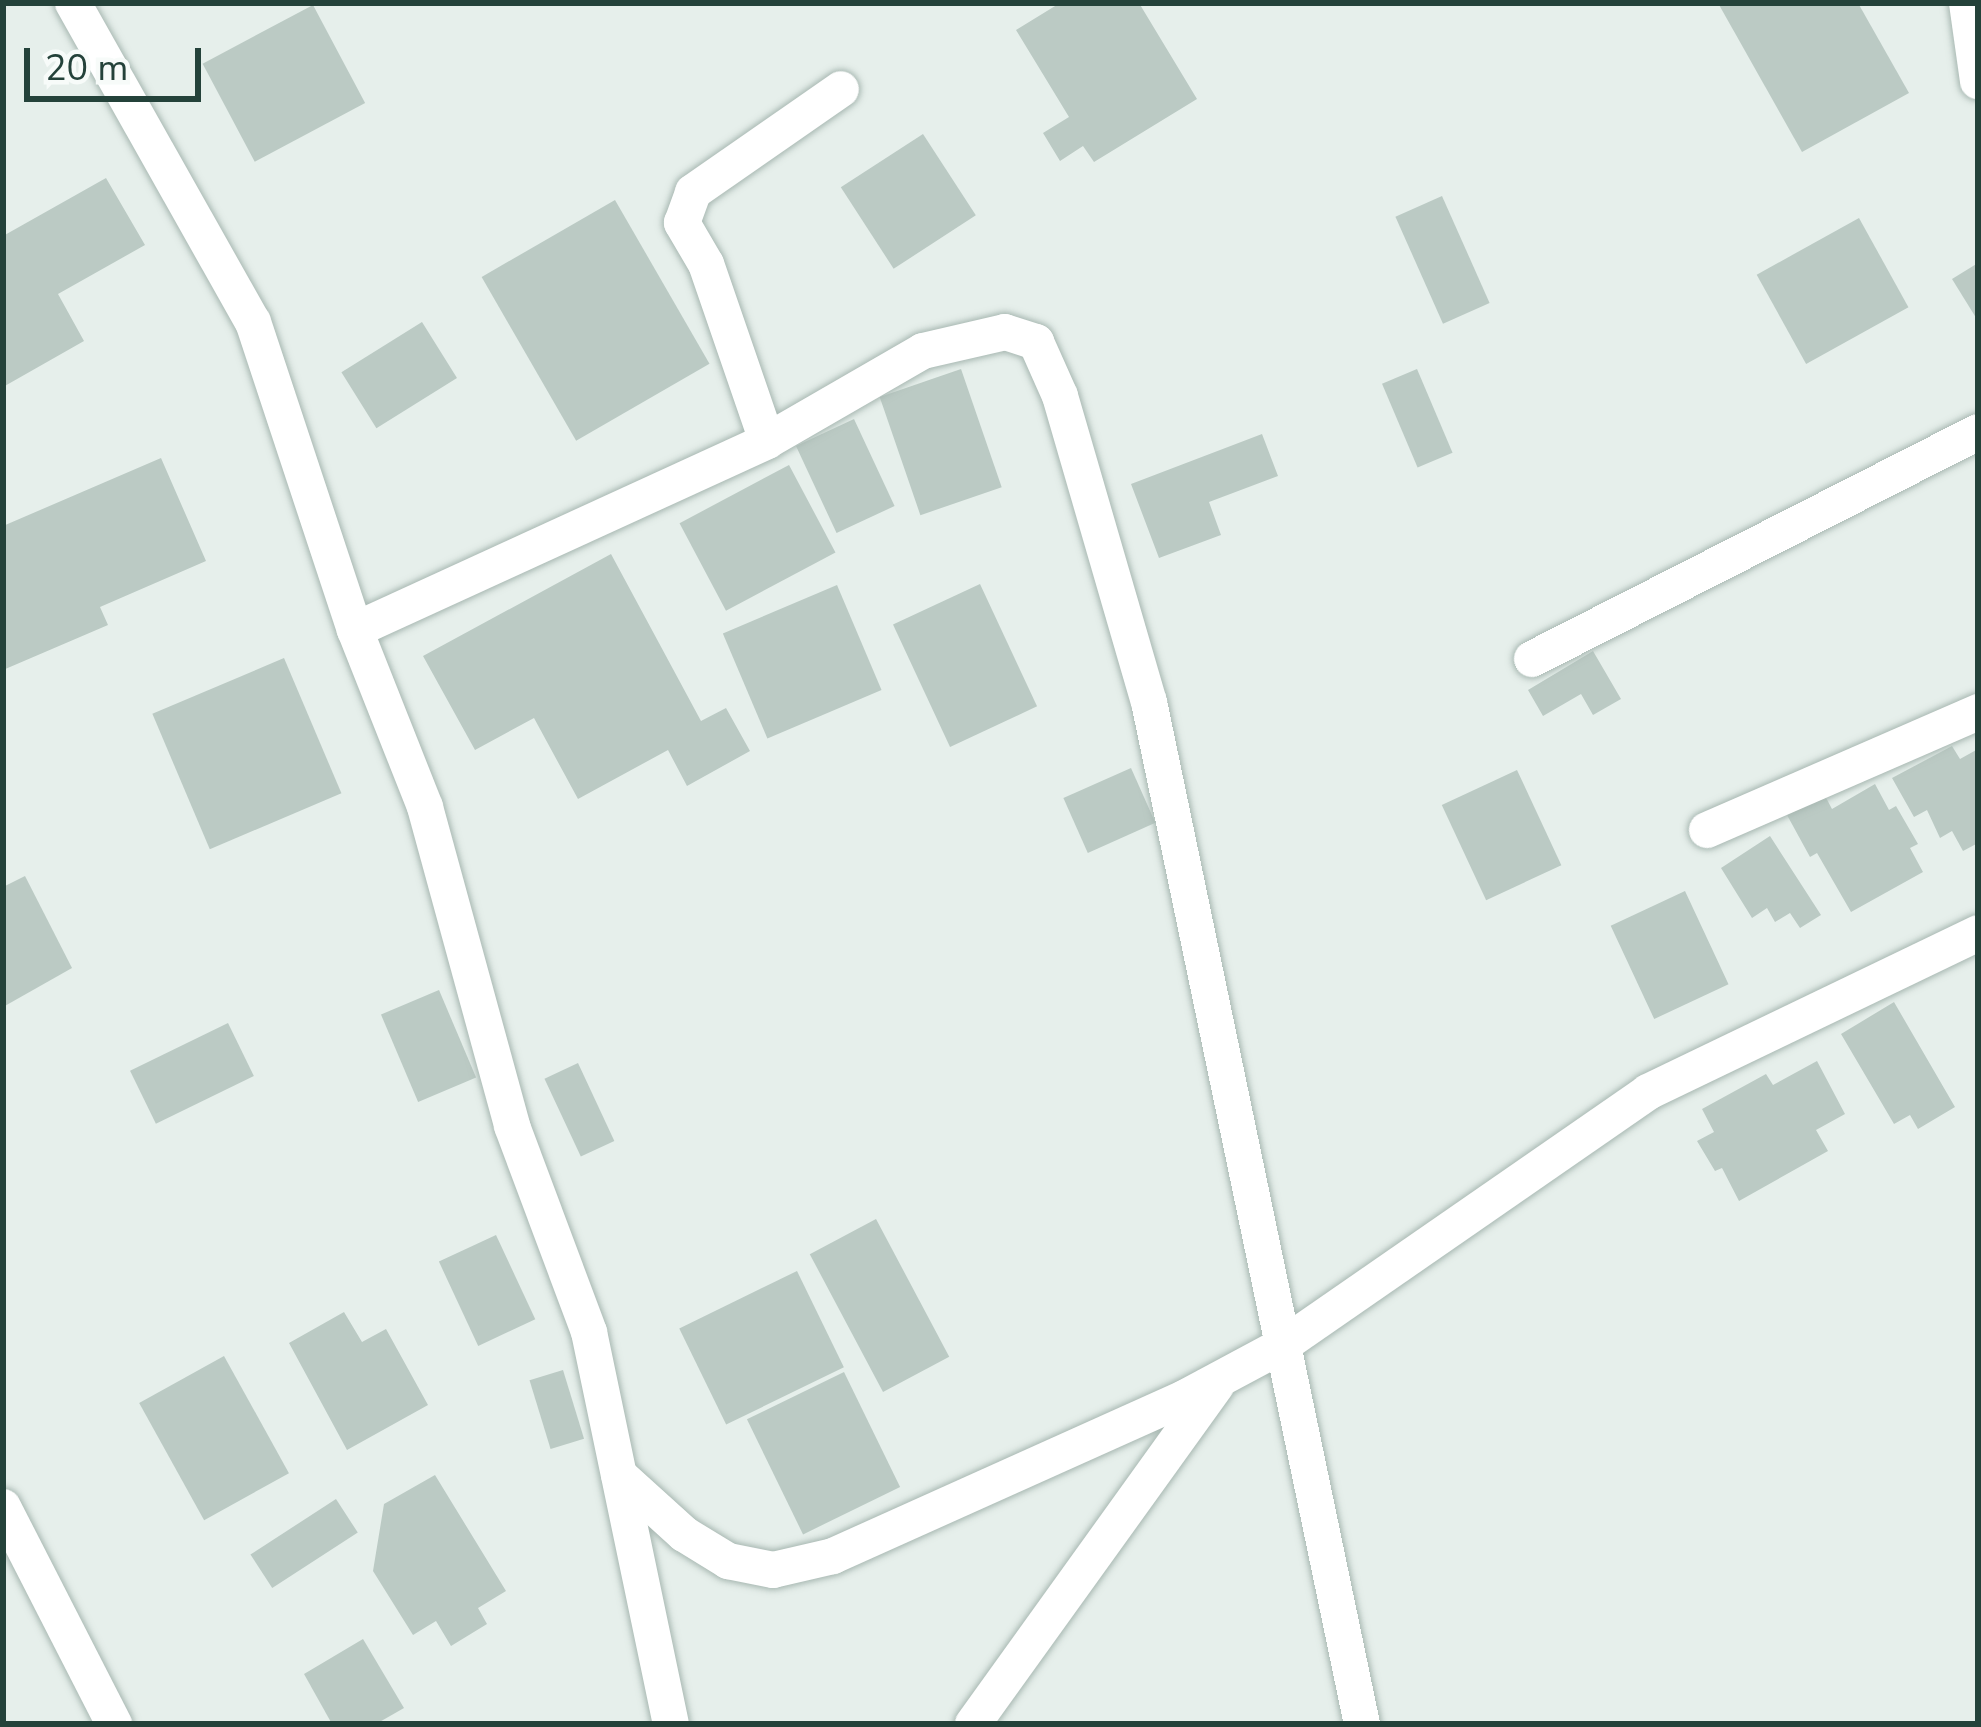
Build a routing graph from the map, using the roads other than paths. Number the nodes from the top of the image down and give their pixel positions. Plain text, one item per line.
1 (73, 3) edge
2 (1967, 3) edge
3 (1978, 81) edge
4 (841, 89) dead end
5 (1978, 431) edge
6 (767, 441) junction
7 (356, 630) junction
8 (1532, 659) dead end
9 (1978, 712) edge
10 (1707, 830) dead end
11 (1978, 933) edge
12 (1283, 1345) junction
13 (1223, 1377) junction
14 (619, 1475) junction
15 (3, 1507) edge
16 (115, 1724) edge
17 (671, 1724) edge
18 (973, 1724) edge
19 (1362, 1724) edge

1 - 7 street
2 - 3 street
4 - 6 street
5 - 8 street
6 - 7 street
6 - 12 street
7 - 14 street
9 - 10 street
11 - 12 street
12 - 13 street
12 - 19 street
13 - 14 street
13 - 18 street
14 - 17 street
15 - 16 street

